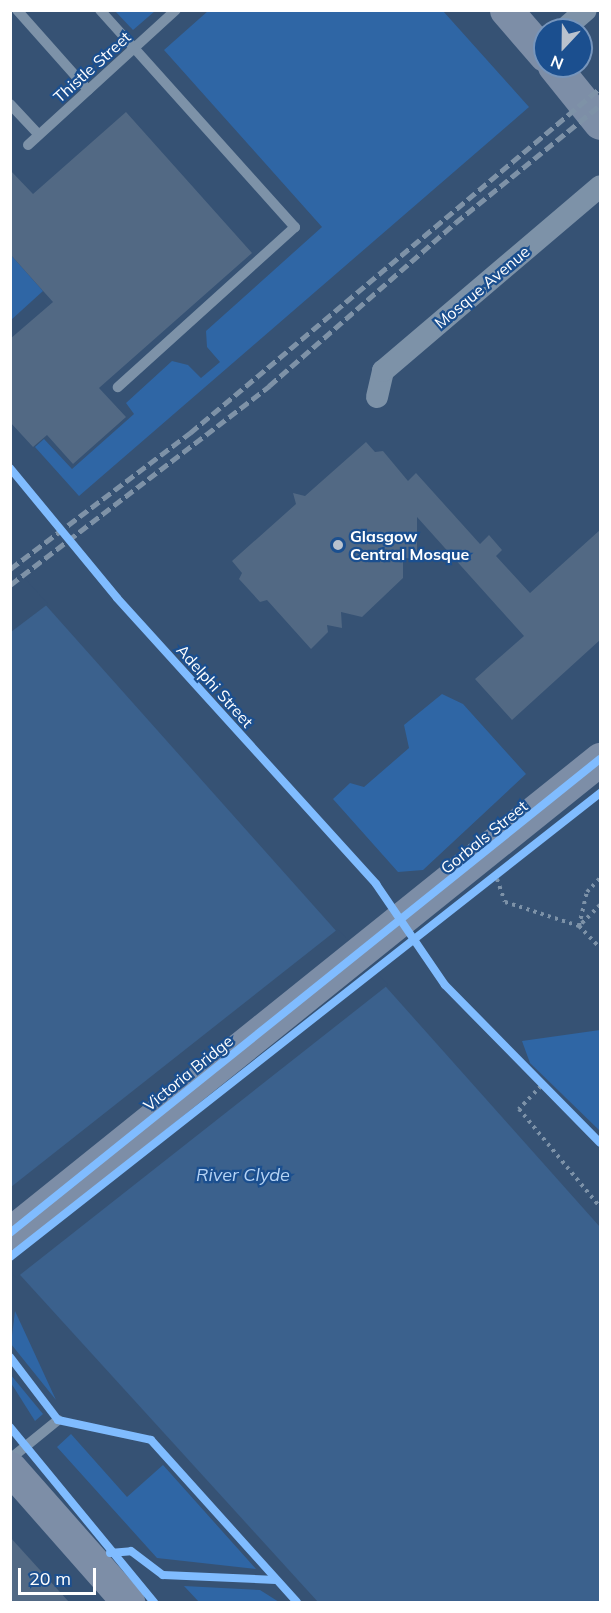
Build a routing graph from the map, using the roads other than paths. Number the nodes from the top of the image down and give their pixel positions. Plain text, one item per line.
1 (17, 10) edge
2 (100, 10) edge
3 (176, 10) edge
4 (506, 10) edge
5 (533, 34) edge
6 (134, 49) junction
7 (569, 78) edge
8 (88, 90) junction
9 (10, 104) edge
10 (600, 123) edge
11 (39, 135) junction
12 (28, 145) dead end
13 (600, 186) edge
14 (118, 387) dead end
15 (376, 397) dead end
16 (600, 759) edge
17 (383, 934) joint
18 (10, 1233) edge
19 (58, 1420) dead end
20 (10, 1459) edge
21 (10, 1468) edge
22 (128, 1602) edge

1 - 8 lane
2 - 6 lane
3 - 6 lane, Thistle Street
4 - 5 main road
6 - 8 lane, Thistle Street
6 - 14 lane
7 - 10 main road
8 - 11 lane, Thistle Street
9 - 11 lane
11 - 12 lane, Thistle Street
13 - 15 street, Mosque Avenue
16 - 17 main road, Gorbals Street
17 - 18 main road, Victoria Bridge
19 - 20 lane
21 - 22 main road

